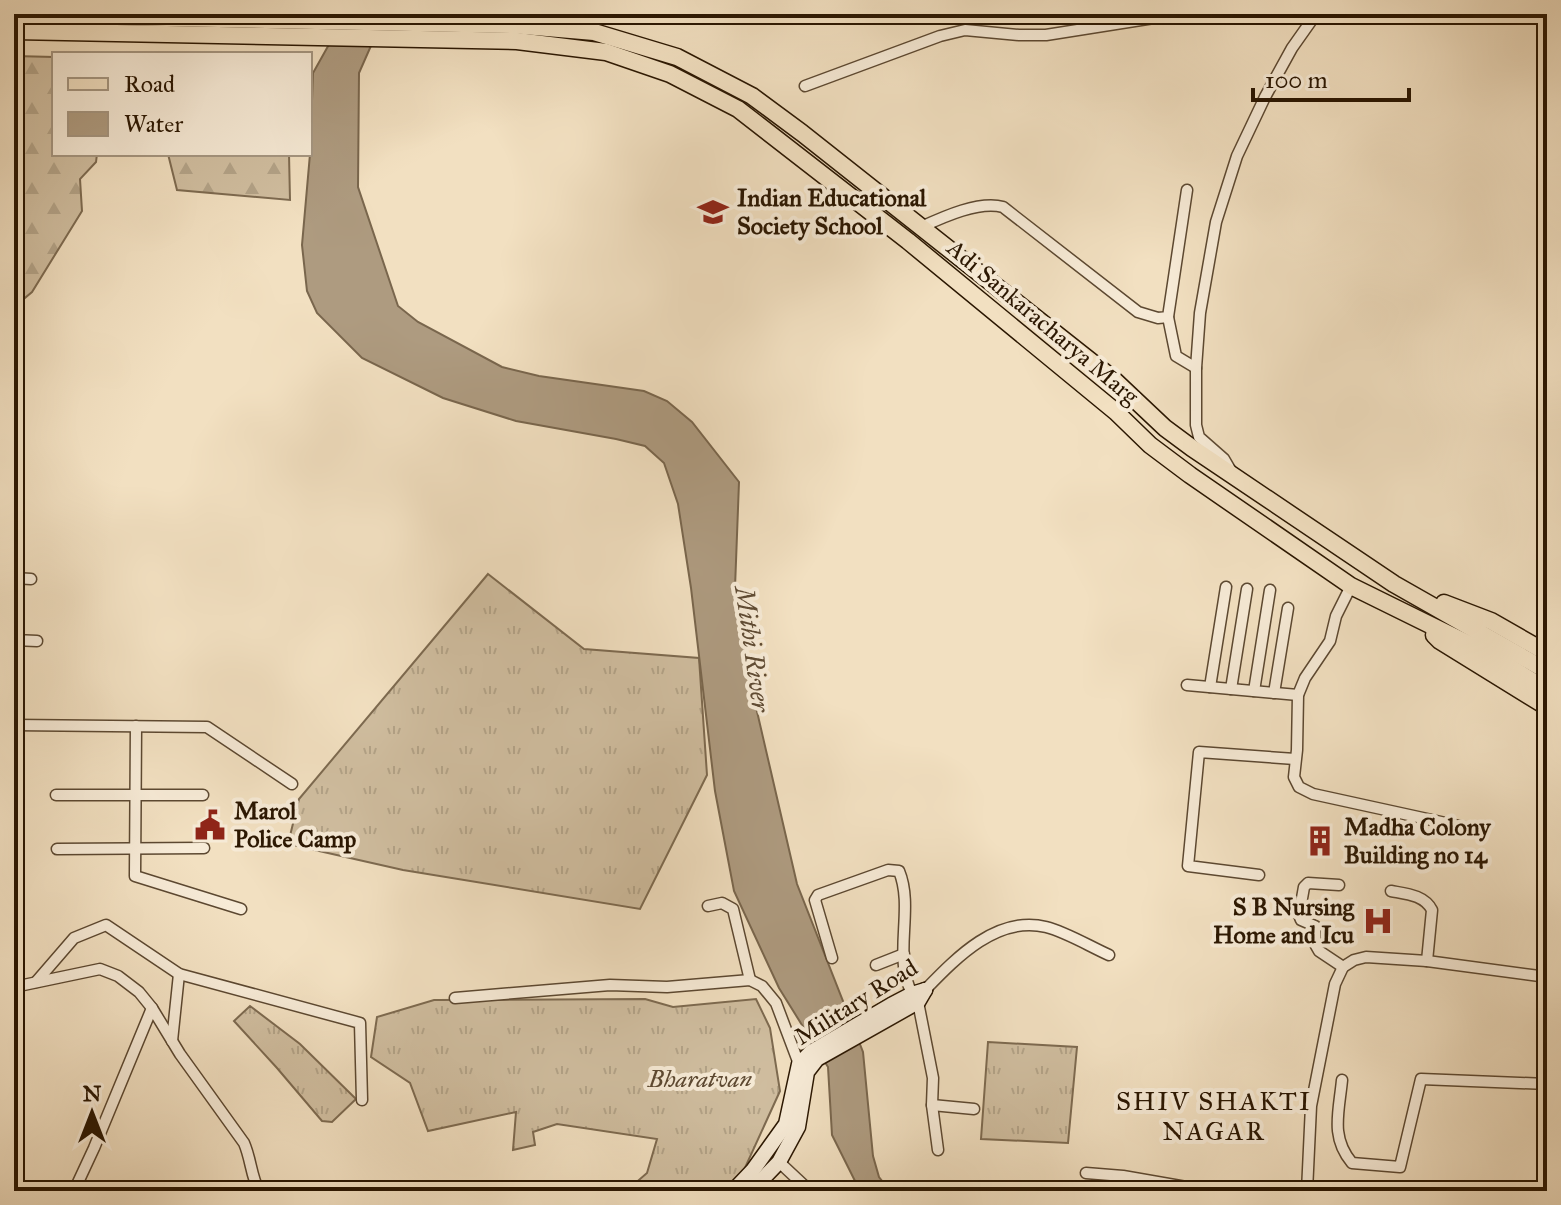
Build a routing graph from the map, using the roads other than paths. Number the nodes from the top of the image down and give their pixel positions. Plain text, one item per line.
1 (1179, 14) edge
2 (1316, 14) edge
3 (14, 15) edge
4 (14, 31) edge
5 (805, 86) dead end
6 (1187, 190) dead end
7 (923, 226) junction
8 (903, 237) junction
9 (1168, 317) junction
10 (1196, 368) junction
11 (1234, 477) junction
12 (14, 578) edge
13 (31, 579) dead end
14 (1394, 584) junction
15 (1351, 586) junction
16 (1226, 587) dead end
17 (1247, 589) dead end
18 (1270, 590) dead end
19 (1288, 608) dead end
20 (1420, 619) junction
21 (1465, 634) junction
22 (14, 640) edge
23 (37, 641) dead end
24 (1547, 653) edge
25 (1547, 671) edge
26 (1187, 685) dead end
27 (1210, 687) junction
28 (1231, 689) junction
29 (1547, 690) edge
30 (1254, 691) junction
31 (1274, 693) junction
32 (1298, 695) junction
33 (1547, 707) edge
34 (14, 725) edge
35 (136, 726) junction
36 (1295, 759) junction
37 (292, 784) dead end
38 (56, 795) dead end
39 (136, 795) junction
40 (203, 795) dead end
41 (1473, 829) dead end
42 (204, 848) dead end
43 (57, 849) dead end
44 (135, 849) junction
45 (1259, 875) dead end
46 (1339, 885) dead end
47 (1391, 891) dead end
48 (708, 906) dead end
49 (241, 909) dead end
50 (904, 954) junction
51 (1109, 955) dead end
52 (832, 958) dead end
53 (1427, 961) junction
54 (876, 965) dead end
55 (1343, 967) junction
56 (179, 974) junction
57 (1547, 977) edge
58 (750, 980) junction
59 (36, 982) junction
60 (14, 987) edge
61 (918, 995) junction
62 (455, 998) dead end
63 (152, 1008) junction
64 (172, 1041) junction
65 (803, 1068) junction
66 (1342, 1080) dead end
67 (1547, 1084) edge
68 (362, 1100) dead end
69 (932, 1105) junction
70 (974, 1109) dead end
71 (938, 1150) dead end
72 (779, 1162) junction
73 (1086, 1173) dead end
74 (74, 1191) edge
75 (259, 1191) edge
76 (733, 1191) edge
77 (751, 1191) edge
78 (810, 1191) edge
79 (1209, 1191) edge
80 (1307, 1191) edge

1 - 5 street
2 - 10 street
3 - 7 main road, Adi Sankaracharya Marg
4 - 8 main road, Adi Sankaracharya Marg
6 - 9 street
7 - 8 street
7 - 9 street
7 - 11 main road, Adi Sankaracharya Marg
8 - 15 main road, Adi Sankaracharya Marg
9 - 10 street
10 - 11 street
11 - 14 main road, Adi Sankaracharya Marg
12 - 13 street
14 - 21 main road
14 - 24 main road
15 - 20 main road, Adi Sankaracharya Marg
15 - 32 street
16 - 27 street
17 - 28 street
18 - 30 street
19 - 31 street
20 - 21 main road, Adi Sankaracharya Marg
20 - 33 main road
21 - 25 main road
21 - 29 main road
22 - 23 street
26 - 27 street
27 - 28 street
28 - 30 street
30 - 31 street
31 - 32 street
32 - 36 street
34 - 35 street
35 - 37 street
35 - 39 street
36 - 41 street
36 - 45 street
38 - 39 street
39 - 40 street
39 - 44 street
42 - 44 street
43 - 44 street
44 - 49 street
46 - 55 street
47 - 53 street
48 - 58 street
50 - 52 street
50 - 54 street
50 - 61 street
51 - 61 street, Military Road
53 - 55 street
53 - 57 street
55 - 80 street
56 - 59 street
56 - 64 street
56 - 68 street
58 - 62 street
58 - 65 street
59 - 60 street
59 - 63 street
61 - 65 street, Military Road
61 - 69 street
63 - 64 street
63 - 74 street
64 - 75 street
65 - 72 street
65 - 76 street, Military Road
66 - 67 street
69 - 70 street
69 - 71 street
72 - 77 street
72 - 78 street
73 - 79 street

